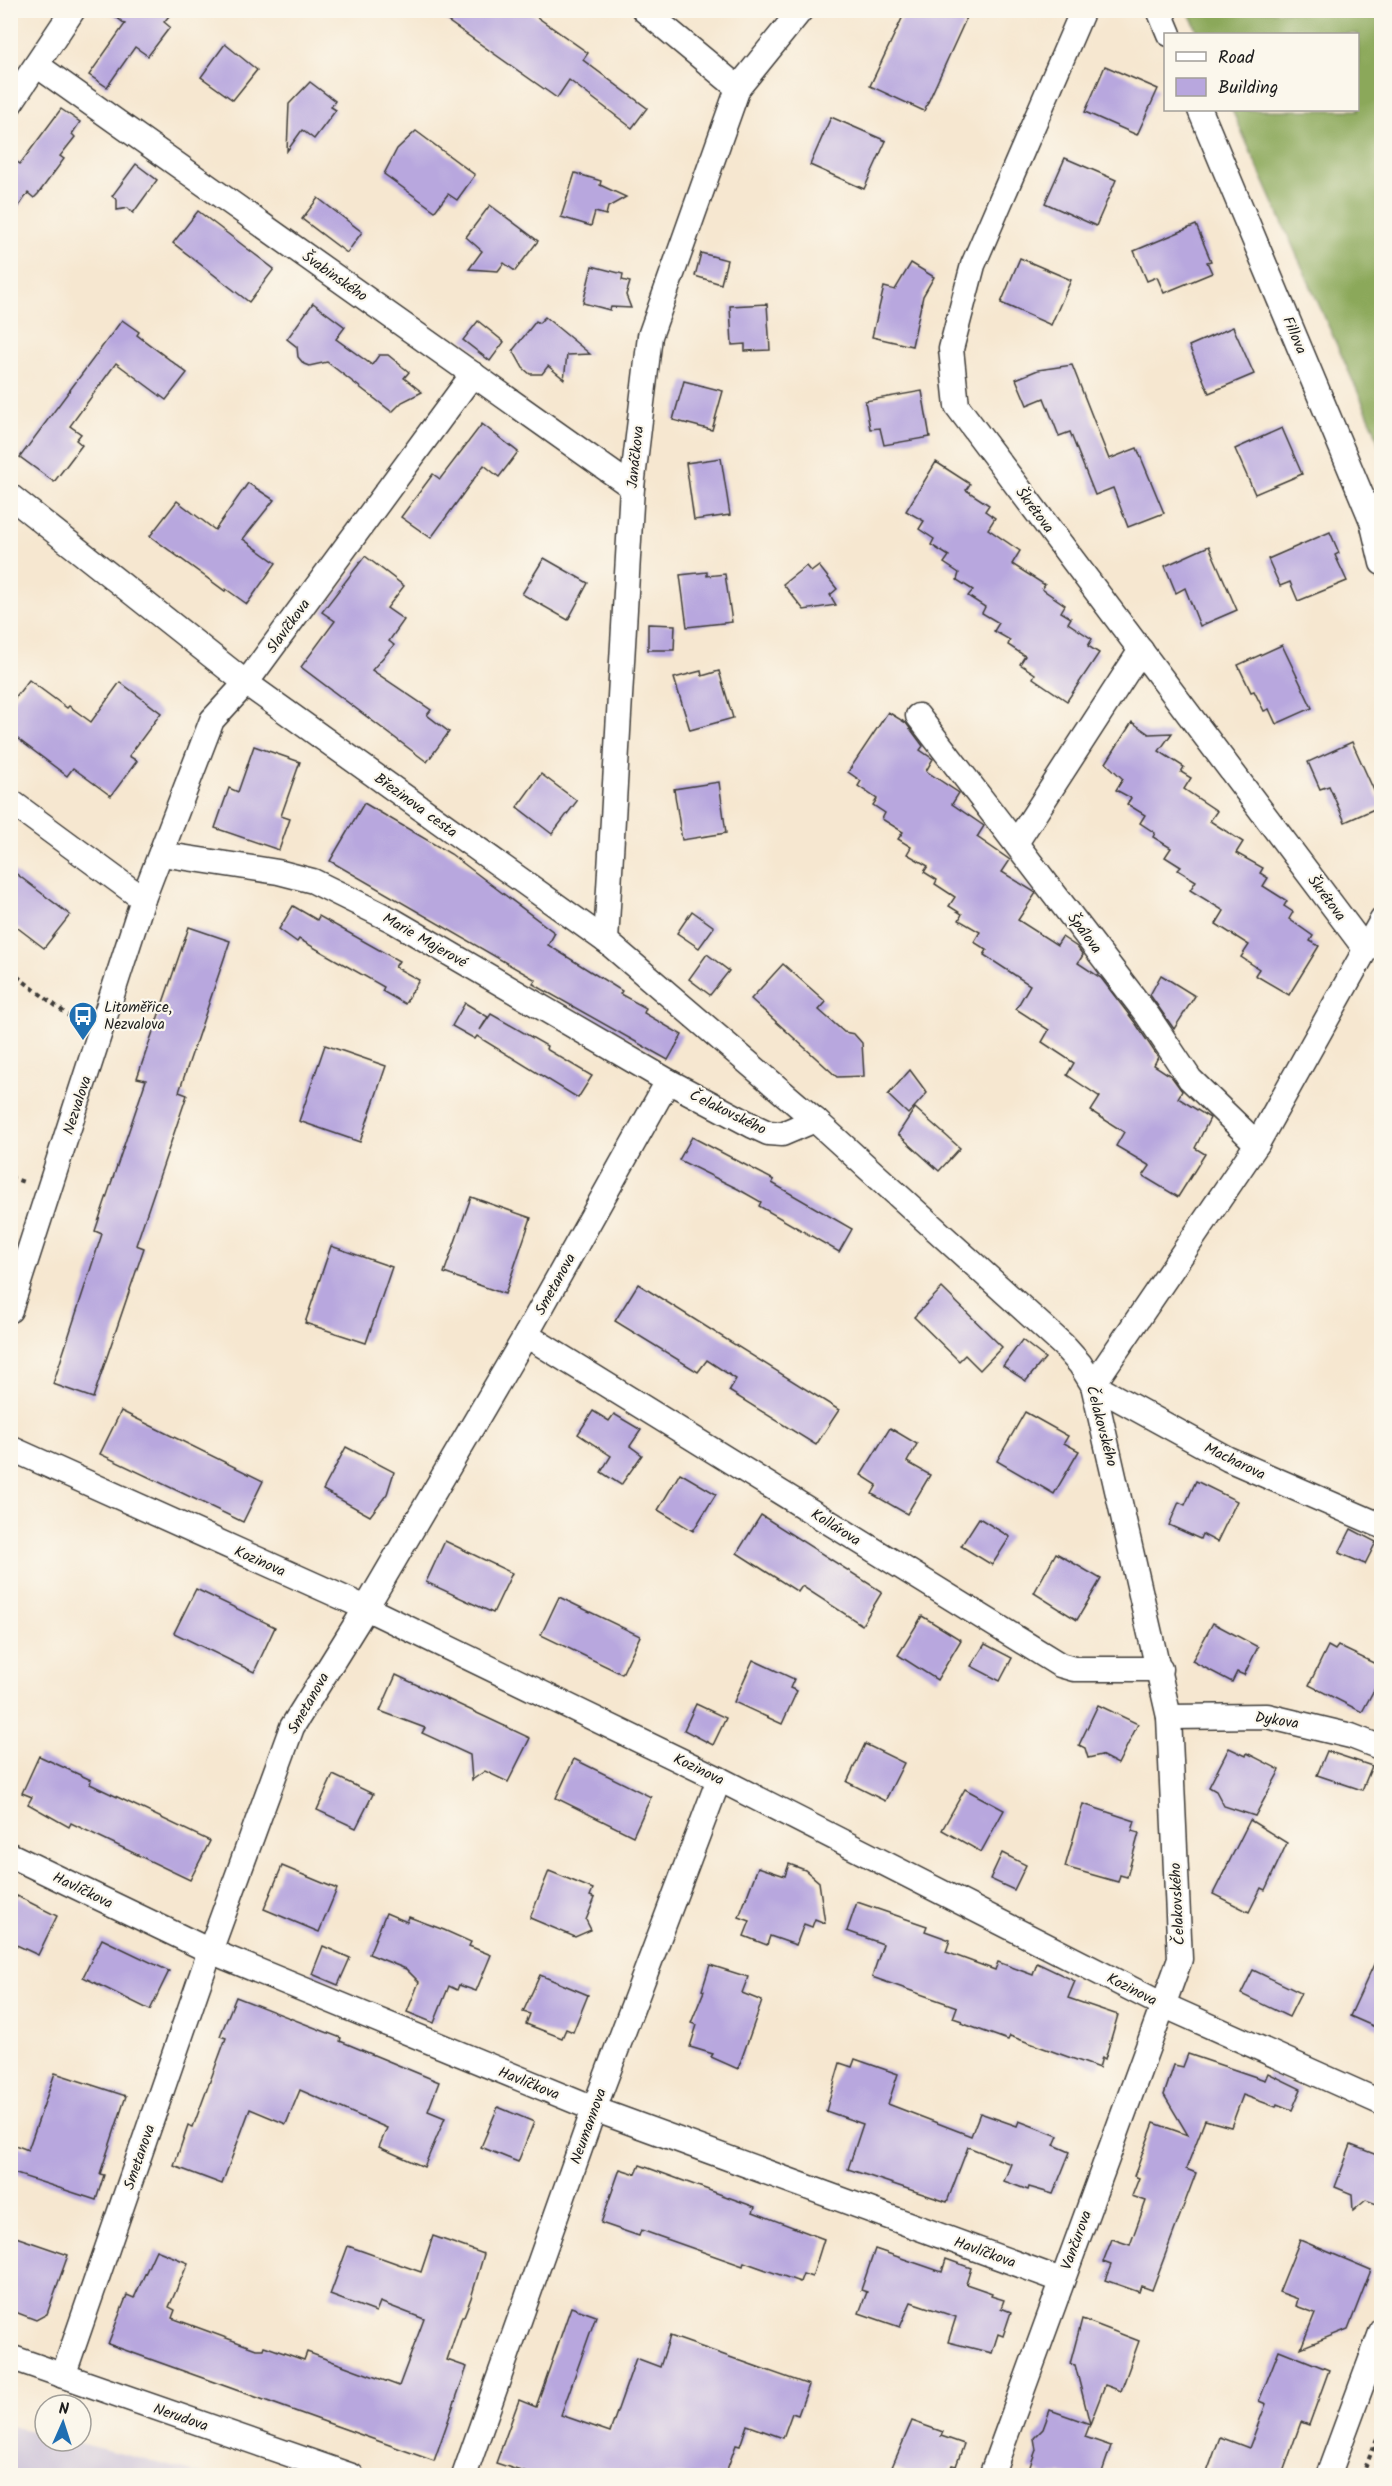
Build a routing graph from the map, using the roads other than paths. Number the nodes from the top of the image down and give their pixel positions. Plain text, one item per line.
1 (73, 10) edge
2 (644, 10) edge
3 (801, 10) edge
4 (1083, 10) edge
5 (1159, 10) edge
6 (1169, 33) edge
7 (38, 66) junction
8 (738, 88) junction
9 (10, 104) edge
10 (1200, 111) edge
11 (473, 374) junction
12 (632, 487) junction
13 (10, 496) edge
14 (1382, 563) edge
15 (1141, 650) junction
16 (246, 683) junction
17 (918, 716) dead end
18 (10, 801) edge
19 (1016, 843) junction
20 (161, 854) junction
21 (143, 899) junction
22 (1382, 920) edge
23 (606, 940) junction
24 (1366, 950) junction
25 (668, 1081) junction
26 (815, 1120) junction
27 (1257, 1144) junction
28 (10, 1310) edge
29 (526, 1335) junction
30 (1093, 1385) junction
31 (10, 1448) edge
32 (1382, 1526) edge
33 (366, 1608) junction
34 (1160, 1669) junction
35 (1169, 1717) junction
36 (1382, 1748) edge
37 (719, 1779) junction
38 (10, 1855) edge
39 (210, 1951) junction
40 (1163, 2005) junction
41 (1382, 2103) edge
42 (594, 2109) junction
43 (1061, 2280) junction
44 (1382, 2330) edge
45 (10, 2357) edge
46 (63, 2376) junction
47 (352, 2475) edge
48 (464, 2475) edge
49 (991, 2475) edge
50 (1328, 2475) edge

1 - 7 street
2 - 8 street
3 - 8 street, Janáčkova
4 - 15 street, Škrétova
5 - 6 street
7 - 9 street
7 - 11 street, Švabinského
8 - 12 street, Janáčkova
10 - 14 street, Fillova
11 - 12 street, Švabinského
11 - 16 street, Slavíčkova
12 - 23 street, Janáčkova
13 - 16 street, Březinova cesta
15 - 19 street
15 - 24 street, Škrétova
16 - 20 street, Slavíčkova
16 - 23 street, Březinova cesta
17 - 19 street, Špálova
18 - 21 street
19 - 27 street, Špálova
20 - 21 street, Slavíčkova
20 - 25 street, Marie Majerové
21 - 28 street, Nezvalova
22 - 24 street
23 - 26 street, Březinova cesta
24 - 27 street
25 - 26 street, Čelakovského
25 - 29 street, Smetanova
26 - 30 street, Čelakovského
27 - 30 street
29 - 33 street, Smetanova
29 - 34 street, Kollárova
30 - 32 street, Macharova
30 - 34 street, Čelakovského
31 - 33 street, Kozinova
33 - 37 street, Kozinova
33 - 39 street, Smetanova
34 - 35 street, Čelakovského
35 - 36 street, Dykova
35 - 40 street, Čelakovského
37 - 40 street, Kozinova
37 - 42 street, Neumannova
38 - 39 street, Havlíčkova
39 - 42 street, Havlíčkova
39 - 46 street, Smetanova
40 - 41 street, Kozinova
40 - 43 street, Vančurova
42 - 43 street, Havlíčkova
42 - 48 street, Neumannova
43 - 49 street, Vančurova
44 - 50 street
45 - 46 street, Nerudova
46 - 47 street, Nerudova

